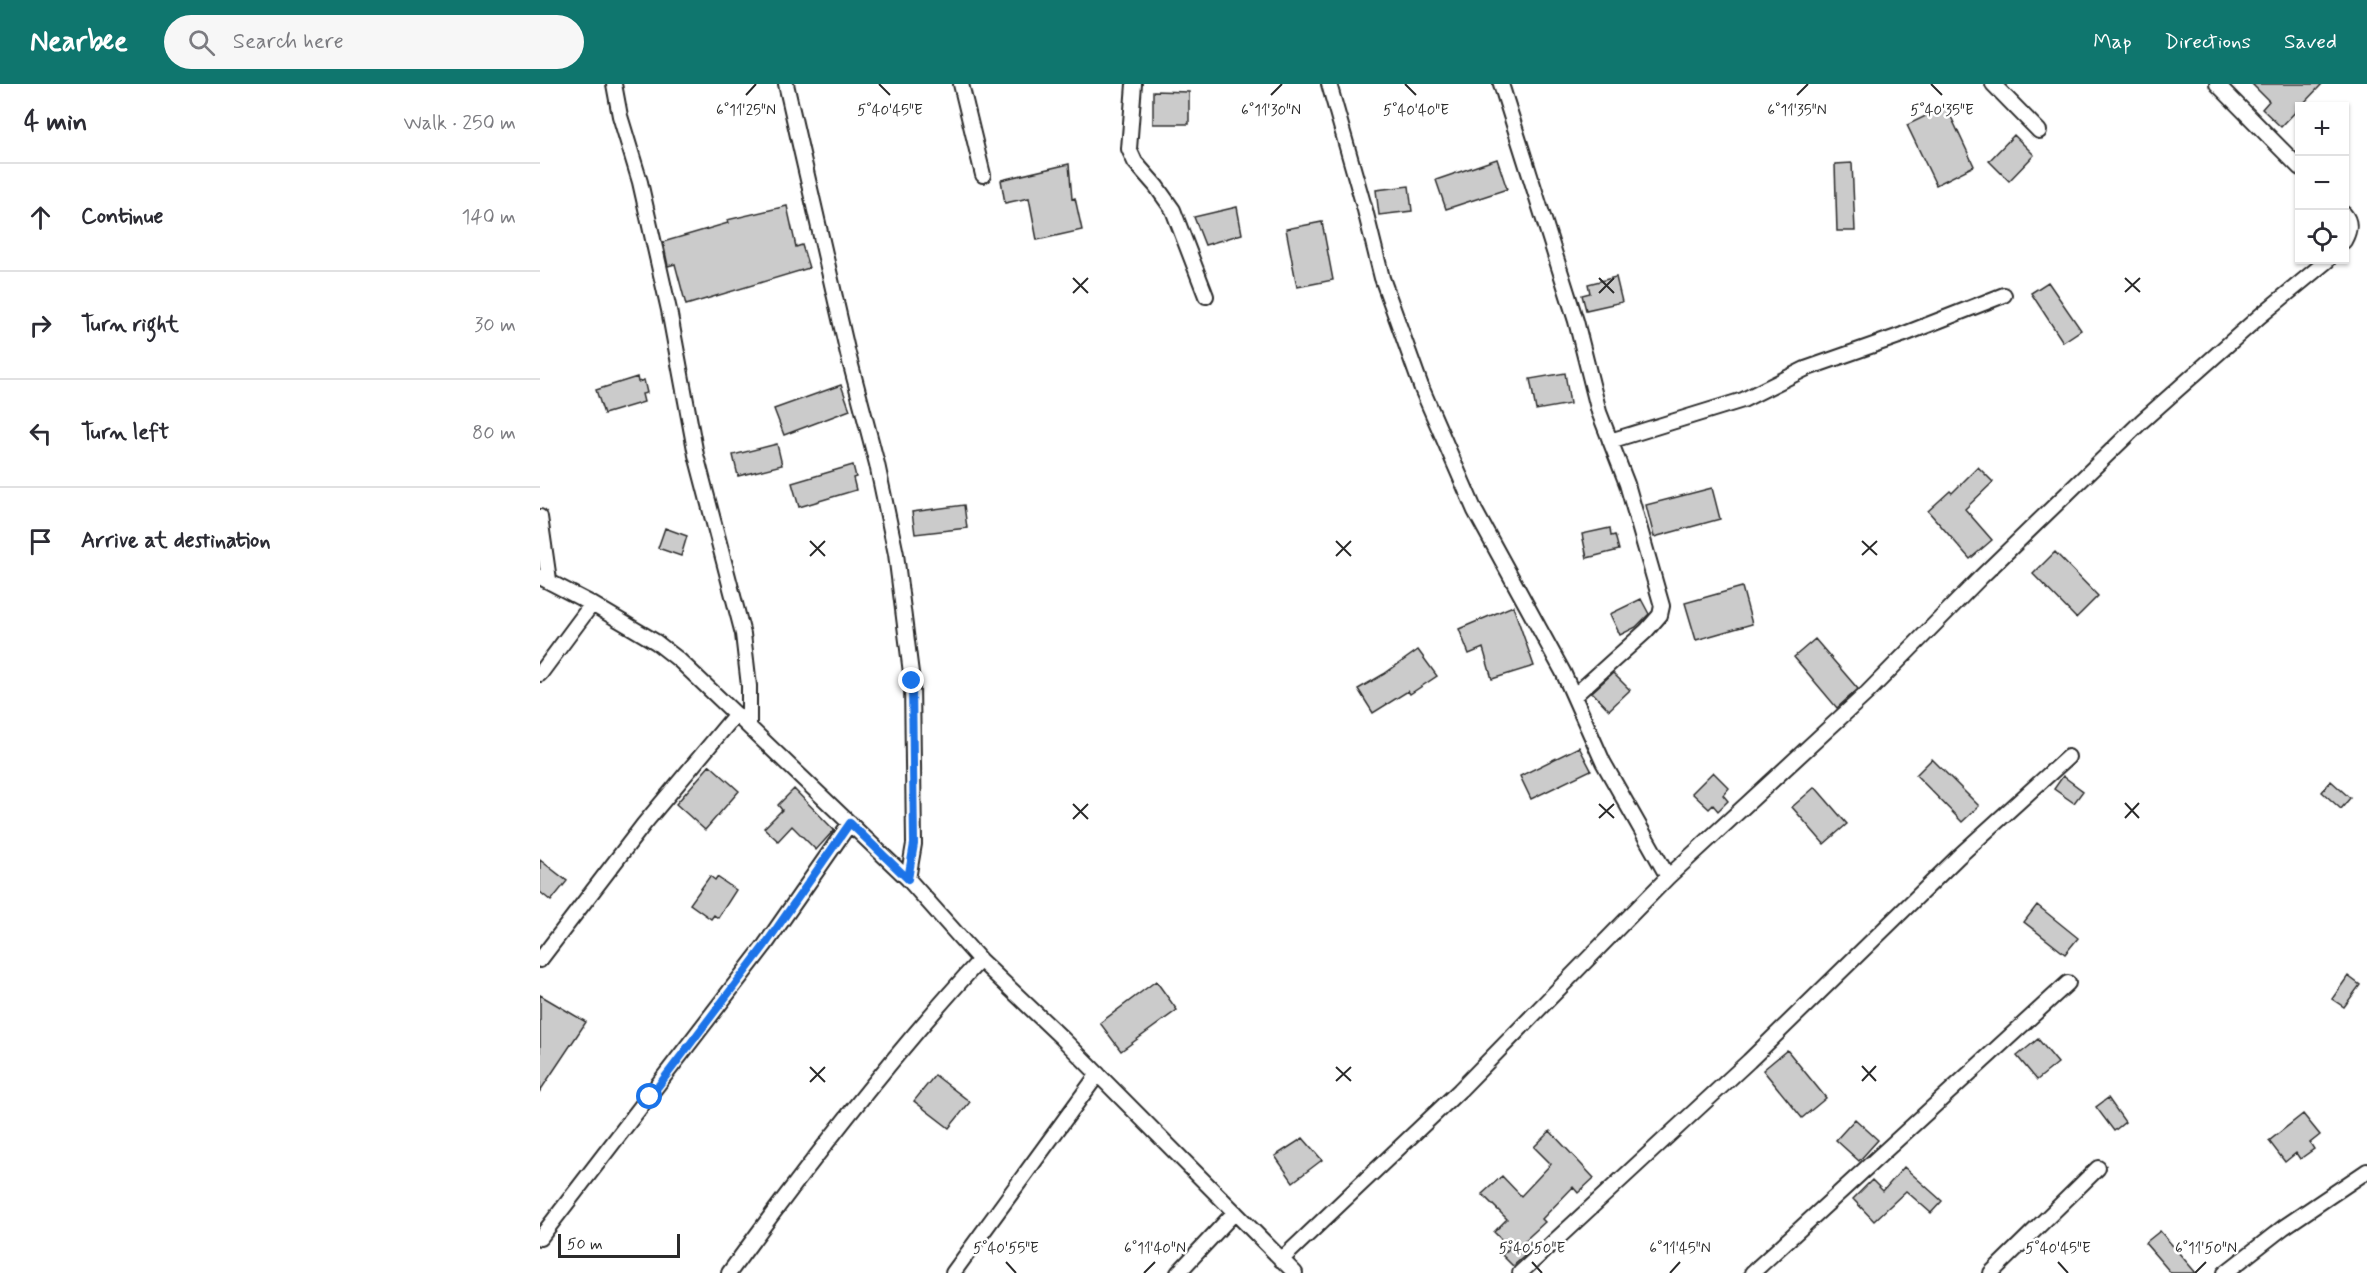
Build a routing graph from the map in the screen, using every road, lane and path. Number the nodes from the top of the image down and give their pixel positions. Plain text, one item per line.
1 (614, 84) edge
2 (786, 84) edge
3 (962, 84) edge
4 (1134, 84) edge
5 (1329, 84) edge
6 (1501, 84) edge
7 (1993, 84) edge
8 (2217, 84) edge
9 (2039, 131) dead end
10 (2295, 163) edge
11 (983, 175) dead end
12 (2323, 264) edge
13 (2004, 295) dead end
14 (1206, 296) dead end
15 (1610, 441) junction
16 (540, 517) edge
17 (544, 578) edge
18 (592, 604) junction
19 (540, 674) edge
20 (1574, 696) junction
21 (736, 714) junction
22 (749, 725) junction
23 (2068, 757) dead end
24 (850, 823) junction
25 (1668, 877) junction
26 (908, 879) junction
27 (540, 960) edge
28 (980, 960) junction
29 (2068, 983) dead end
30 (1098, 1074) junction
31 (2098, 1168) dead end
32 (2367, 1171) edge
33 (1235, 1212) junction
34 (540, 1238) edge
35 (1281, 1260) junction
36 (729, 1273) edge
37 (952, 1273) edge
38 (1178, 1273) edge
39 (1295, 1273) edge
40 (1520, 1273) edge
41 (1752, 1273) edge
42 (1991, 1273) edge
43 (2225, 1273) edge

1 - 22 street
2 - 26 street
3 - 11 street
4 - 14 street
5 - 20 street
6 - 15 street
7 - 9 street
8 - 10 street
12 - 25 street
13 - 15 street
15 - 20 street
16 - 17 street
17 - 18 street
18 - 19 street
18 - 21 street
20 - 25 street
21 - 22 street
21 - 27 street
22 - 24 street
23 - 40 street
24 - 26 street
24 - 34 street
25 - 35 street
26 - 28 street
28 - 30 street
28 - 36 street
29 - 41 street
30 - 33 street
30 - 37 street
31 - 42 street
32 - 43 street
33 - 35 street
33 - 38 street
35 - 39 street

